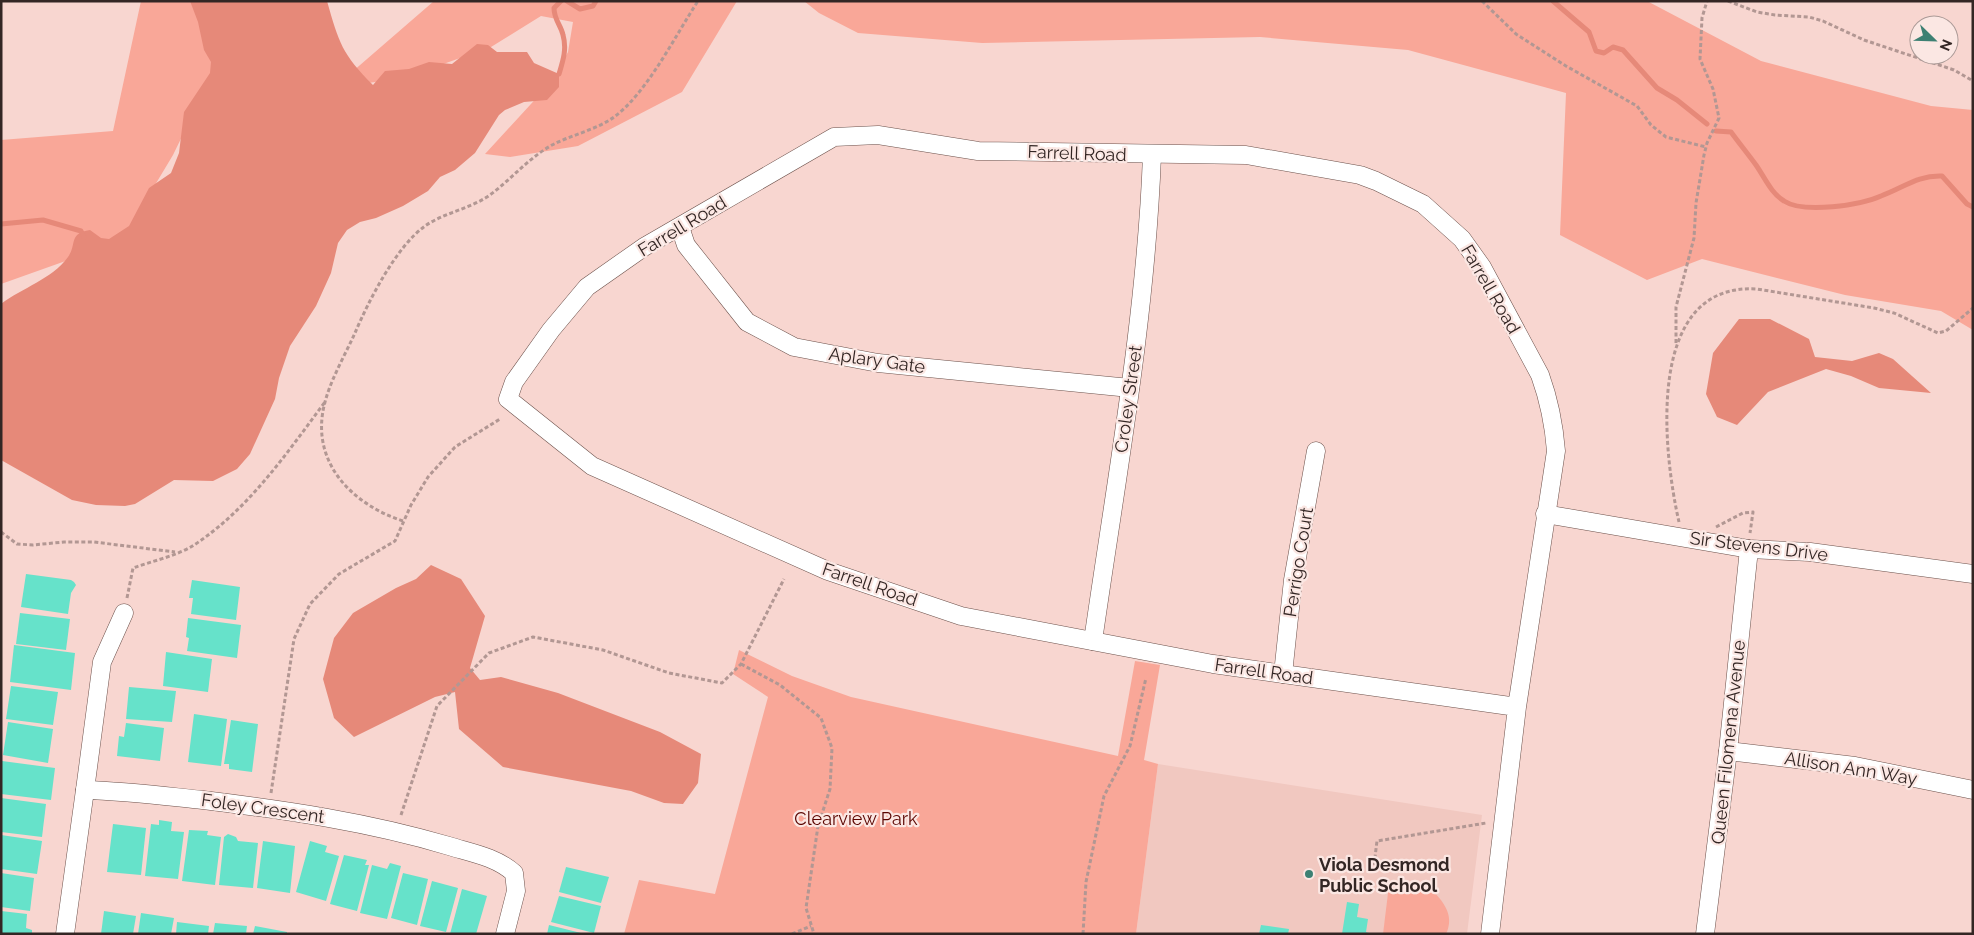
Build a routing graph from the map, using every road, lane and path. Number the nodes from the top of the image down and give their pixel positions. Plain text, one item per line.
1 (698, 1) edge
2 (1482, 1) edge
3 (1707, 1) edge
4 (1728, 1) edge
5 (1973, 81) edge
6 (1706, 147) junction
7 (1152, 155) junction
8 (680, 227) junction
9 (1973, 308) edge
10 (1676, 343) junction
11 (1130, 388) junction
12 (325, 402) junction
13 (500, 419) dead end
14 (1316, 451) dead end
15 (1545, 514) junction
16 (403, 521) junction
17 (1685, 528) dead end
18 (1711, 529) dead end
19 (1, 532) edge
20 (1749, 549) junction
21 (176, 552) junction
22 (1973, 574) edge
23 (784, 580) dead end
24 (124, 614) joint
25 (1093, 641) junction
26 (741, 664) junction
27 (1283, 674) junction
28 (1146, 678) dead end
29 (1517, 707) junction
30 (1728, 751) junction
31 (85, 790) junction
32 (1973, 790) edge
33 (269, 808) junction
34 (401, 815) dead end
35 (1486, 823) dead end
36 (1374, 865) dead end
37 (811, 926) junction
38 (65, 934) edge
39 (505, 934) edge
40 (792, 934) edge
41 (814, 934) edge
42 (1083, 934) edge
43 (1490, 934) edge
44 (1705, 934) edge

1 - 12 path
2 - 6 path
3 - 6 path
4 - 5 path
6 - 10 path
7 - 8 street, Farrell Road
7 - 11 street, Croley Street
7 - 15 street, Farrell Road
8 - 11 street, Aplary Gate
8 - 25 street, Farrell Road
9 - 10 path
10 - 17 path
11 - 25 street, Croley Street
12 - 16 path
12 - 21 path
13 - 16 path
14 - 27 street, Perrigo Court
15 - 20 street, Sir Stevens Drive
15 - 29 street, Farrell Road
16 - 33 path
18 - 20 path
19 - 21 path
20 - 22 street, Sir Stevens Drive
20 - 30 street, Queen Filomena Avenue
21 - 24 path
23 - 26 path
24 - 31 street
25 - 27 street, Farrell Road
26 - 34 path
26 - 37 path
27 - 29 street, Farrell Road
28 - 42 path
29 - 43 street, Farrell Road
30 - 32 street, Allison Ann Way
30 - 44 street, Queen Filomena Avenue
31 - 33 street, Foley Crescent
31 - 38 street
33 - 39 street, Foley Crescent
35 - 36 path
37 - 40 path
37 - 41 path

